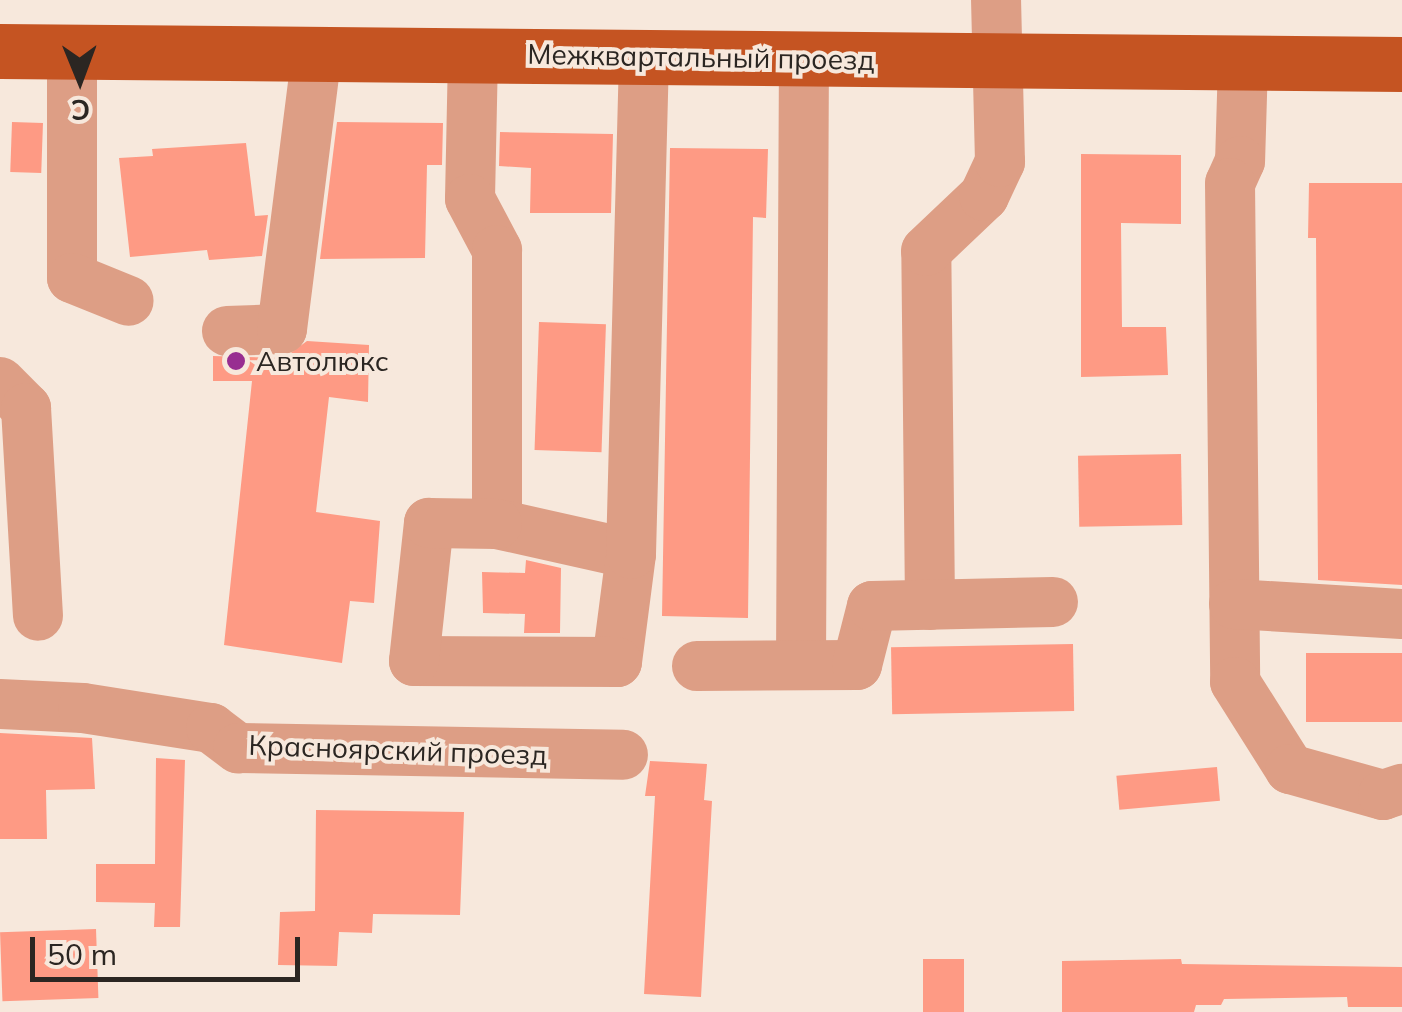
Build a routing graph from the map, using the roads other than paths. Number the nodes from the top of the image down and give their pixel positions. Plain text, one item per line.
1 (996, 0) edge
2 (0, 50) edge
3 (72, 51) junction
4 (316, 54) junction
5 (473, 55) junction
6 (644, 57) junction
7 (804, 58) junction
8 (998, 60) junction
9 (1243, 62) junction
10 (1402, 64) edge
11 (129, 301) dead end
12 (227, 331) dead end
13 (0, 382) edge
14 (497, 524) junction
15 (631, 554) junction
16 (1054, 602) dead end
17 (1234, 604) junction
18 (930, 605) junction
19 (1402, 614) edge
20 (38, 616) dead end
21 (801, 665) junction
22 (696, 666) dead end
23 (0, 704) edge
24 (623, 755) dead end
25 (1402, 789) edge

1 - 8 street
2 - 3 main road, Межквартальный проезд
3 - 4 main road, Межквартальный проезд
3 - 11 street
4 - 5 main road, Межквартальный проезд
4 - 12 street
5 - 6 main road, Межквартальный проезд
5 - 14 street
6 - 7 main road, Межквартальный проезд
6 - 15 street
7 - 8 main road, Межквартальный проезд
7 - 21 street
8 - 9 main road, Межквартальный проезд
8 - 18 street
9 - 10 main road, Межквартальный проезд
9 - 17 street
13 - 20 street
14 - 15 street
14 - 15 street
16 - 18 street
17 - 19 street
17 - 25 street
18 - 21 street
21 - 22 street
23 - 24 street, Красноярский проезд

